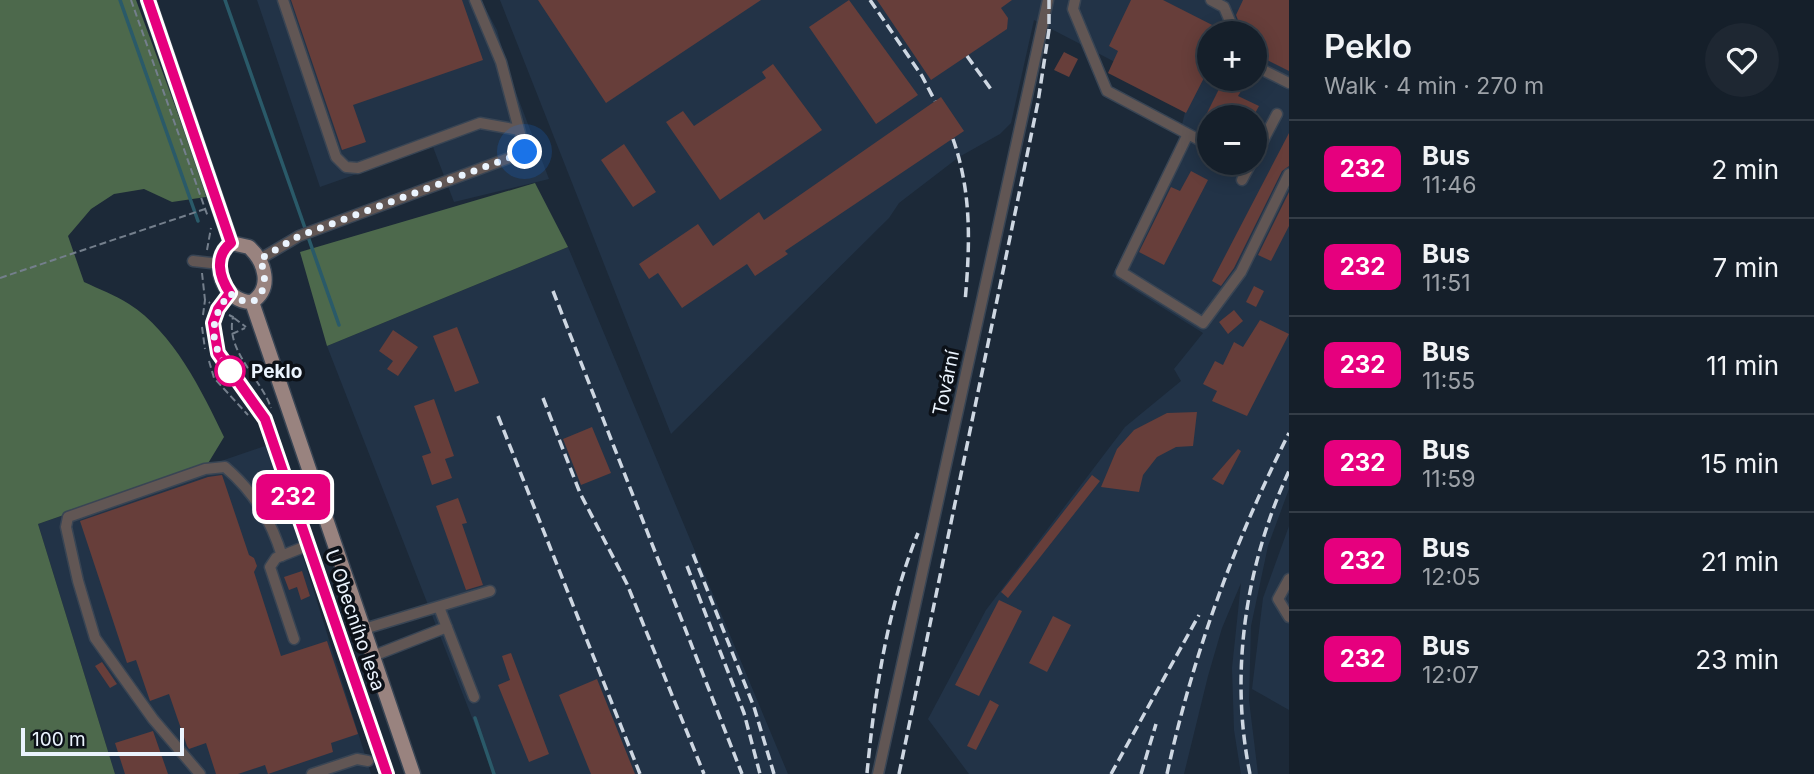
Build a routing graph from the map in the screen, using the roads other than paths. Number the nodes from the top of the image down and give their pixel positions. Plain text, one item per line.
1 (148, 0) edge
2 (283, 0) edge
3 (475, 0) edge
4 (1048, 0) edge
5 (1075, 0) edge
6 (1211, 0) edge
7 (1230, 21) edge
8 (1267, 72) edge
9 (1289, 83) edge
10 (1277, 114) dead end
11 (519, 130) junction
12 (1267, 132) edge
13 (1188, 134) junction
14 (1197, 139) edge
15 (1289, 174) edge
16 (1244, 175) edge
17 (1242, 180) dead end
18 (231, 243) junction
19 (260, 259) junction
20 (199, 262) road end
21 (220, 264) junction
22 (230, 293) junction
23 (252, 302) junction
24 (309, 545) junction
25 (282, 556) junction
26 (1289, 579) edge
27 (490, 591) dead end
28 (439, 607) junction
29 (1289, 617) edge
30 (447, 627) junction
31 (364, 629) junction
32 (294, 639) dead end
33 (373, 656) junction
34 (474, 698) dead end
35 (368, 761) dead end
36 (200, 774) edge
37 (312, 774) edge
38 (387, 774) edge
39 (413, 774) edge
40 (878, 774) edge

1 - 18 main road
2 - 11 street
3 - 11 street
4 - 40 street, Tovární
5 - 13 street
6 - 7 street
8 - 9 street
10 - 12 street
11 - 19 street
13 - 14 street
13 - 15 street
16 - 17 street
18 - 19 main road
18 - 21 main road
19 - 23 main road
20 - 21 street
21 - 22 main road
22 - 23 main road
22 - 24 street, U Obecního lesa
23 - 31 main road, U Obecního lesa
24 - 25 street
24 - 38 street, U Obecního lesa
25 - 32 street
25 - 36 street
26 - 29 street
27 - 28 street
28 - 30 street
28 - 31 street
30 - 33 street
30 - 34 street
31 - 33 main road, U Obecního lesa
33 - 39 main road, U Obecního lesa
35 - 37 street

